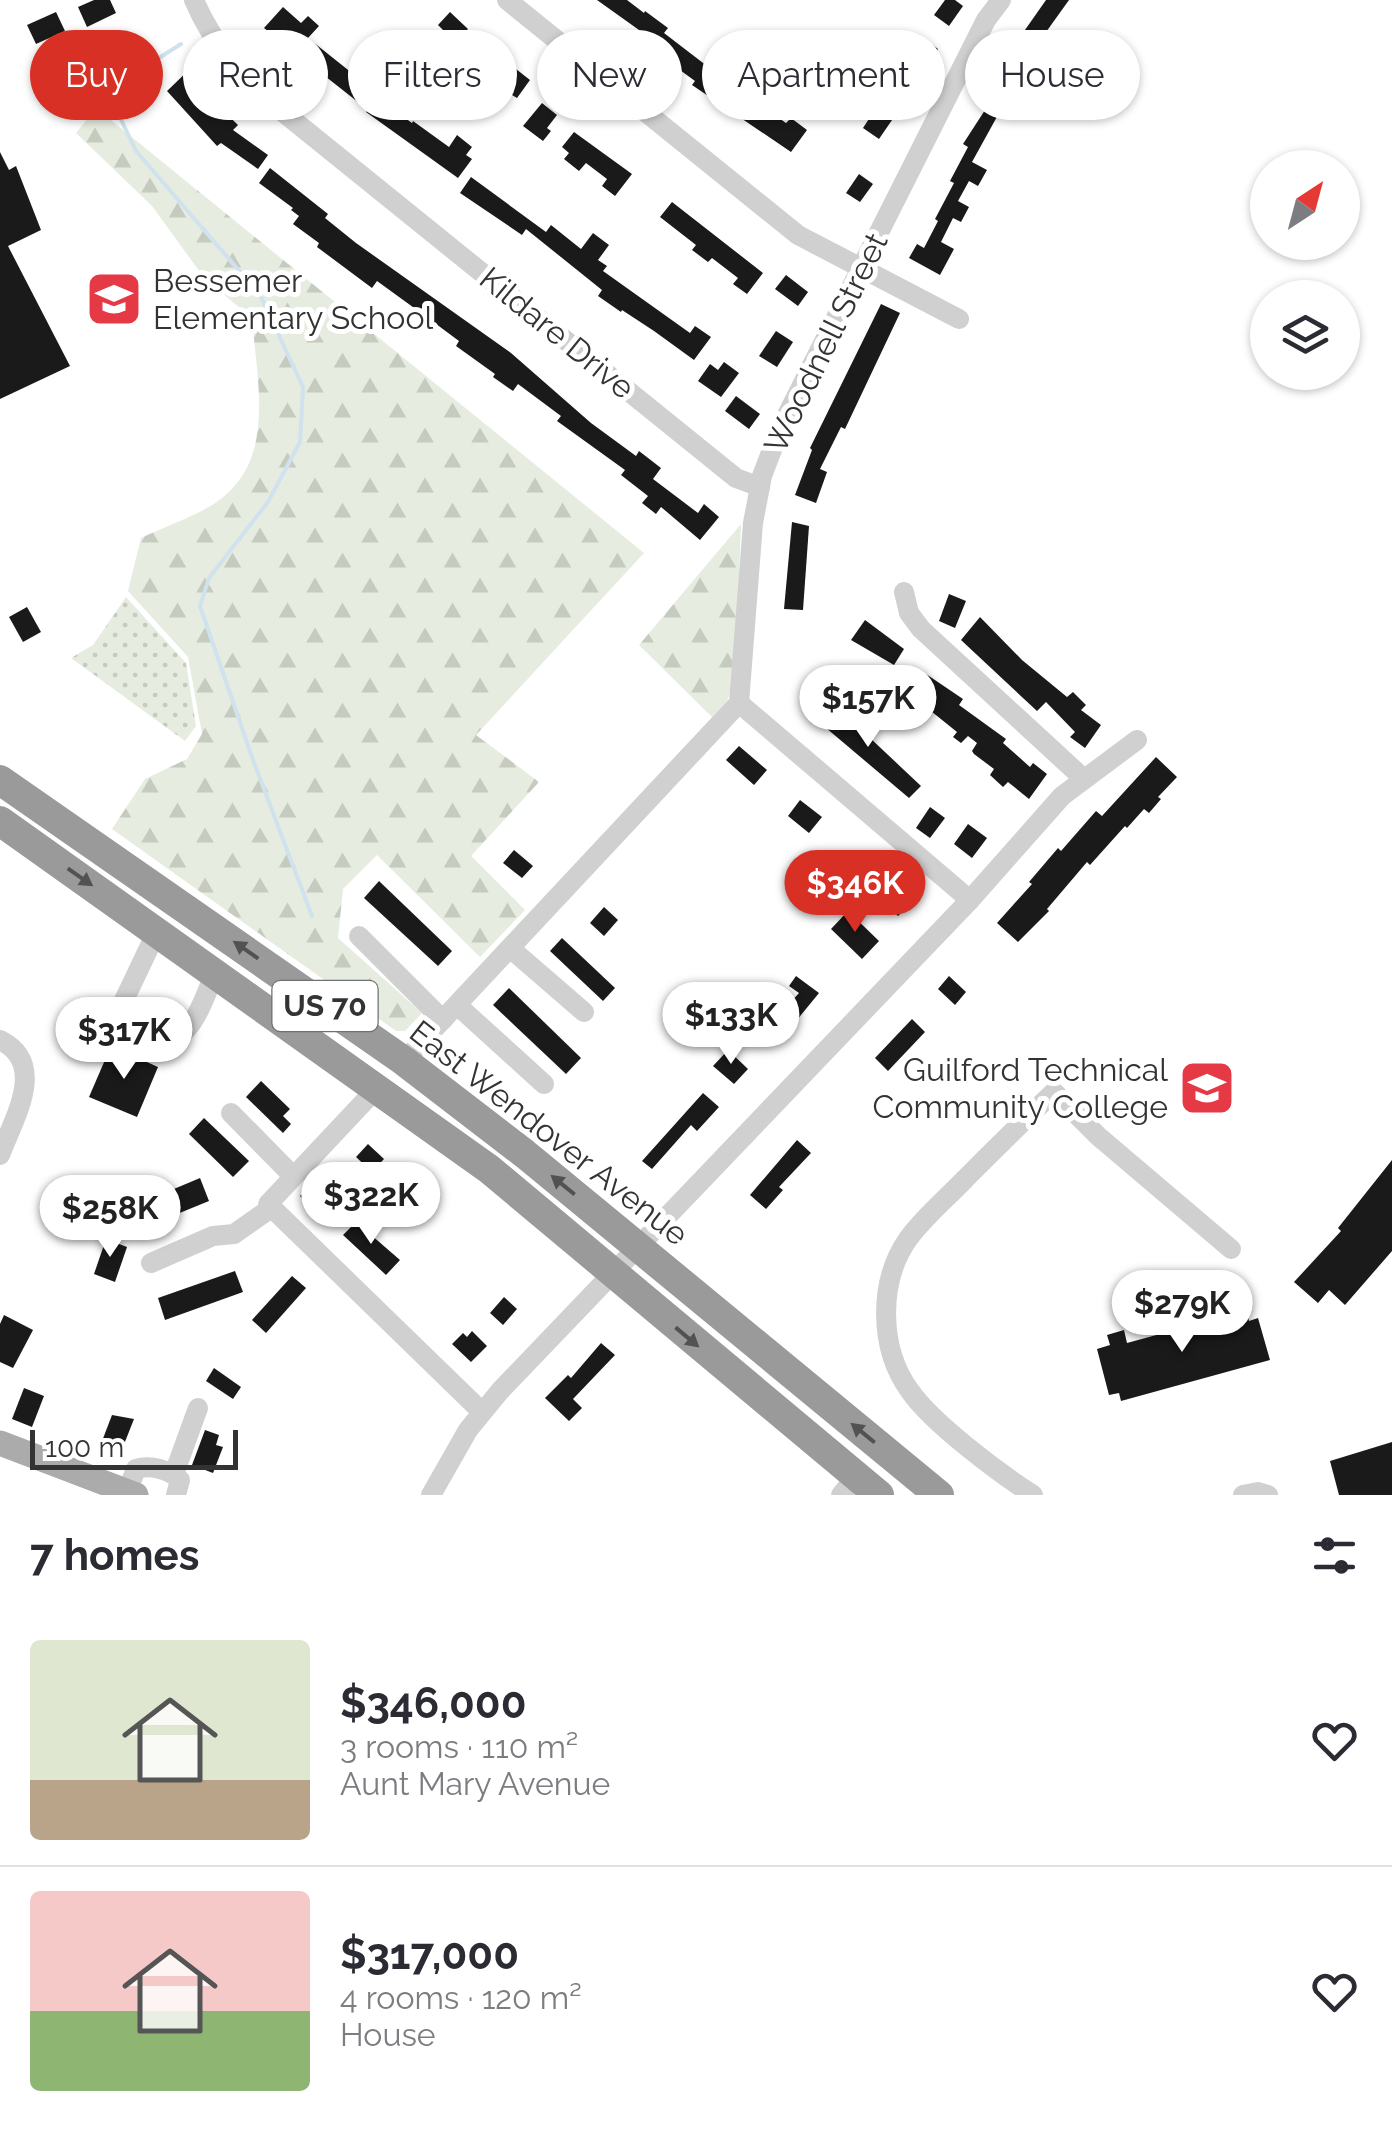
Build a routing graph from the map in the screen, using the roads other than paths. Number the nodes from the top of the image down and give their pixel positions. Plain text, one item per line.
1 (194, 0) edge
2 (507, 0) edge
3 (1001, 0) edge
4 (860, 270) junction
5 (959, 319) dead end
6 (760, 488) junction
7 (904, 592) dead end
8 (739, 703) junction
9 (1137, 740) dead end
10 (1084, 779) junction
11 (0, 780) edge
12 (0, 821) edge
13 (970, 900) junction
14 (157, 931) junction
15 (358, 936) dead end
16 (510, 948) junction
17 (214, 972) junction
18 (450, 1012) junction
19 (584, 1012) dead end
20 (0, 1040) edge
21 (404, 1061) junction
22 (544, 1084) dead end
23 (377, 1088) junction
24 (232, 1113) dead end
25 (0, 1155) edge
26 (293, 1176) junction
27 (270, 1206) junction
28 (638, 1247) junction
29 (1231, 1248) dead end
30 (151, 1263) dead end
31 (613, 1274) junction
32 (198, 1408) dead end
33 (482, 1412) junction
34 (0, 1443) edge
35 (175, 1484) edge
36 (859, 1489) edge
37 (131, 1493) edge
38 (431, 1495) edge
39 (939, 1495) edge
40 (1032, 1495) edge
41 (1243, 1495) edge
42 (1268, 1495) edge

1 - 6 street, Kildare Drive
2 - 4 street
3 - 4 street, Woodnell Street
4 - 5 street
4 - 6 street, Woodnell Street
6 - 8 street, Woodnell Street
7 - 10 street
8 - 13 street
8 - 16 street
9 - 10 street
10 - 13 street
21 -> 11 highway, East Wendover Avenue / US 70
12 -> 14 highway, East Wendover Avenue / US 70
13 - 28 street
14 - 17 highway, East Wendover Avenue / US 70
14 - 17 street
15 - 18 street
16 - 18 street
16 - 19 street
17 - 23 highway, East Wendover Avenue / US 70
18 - 21 street
18 - 22 street
20 - 25 street
28 -> 21 highway, East Wendover Avenue / US 70
23 - 26 street
23 - 31 highway, East Wendover Avenue / US 70
24 - 26 street
26 - 27 street
27 - 30 street
27 - 33 street
28 - 31 street
39 -> 28 highway, East Wendover Avenue / US 70
29 - 40 street
31 - 33 street
31 -> 36 highway, East Wendover Avenue / US 70
32 - 35 street
33 - 38 street
34 - 37 main road
35 - 37 street
41 - 42 street

